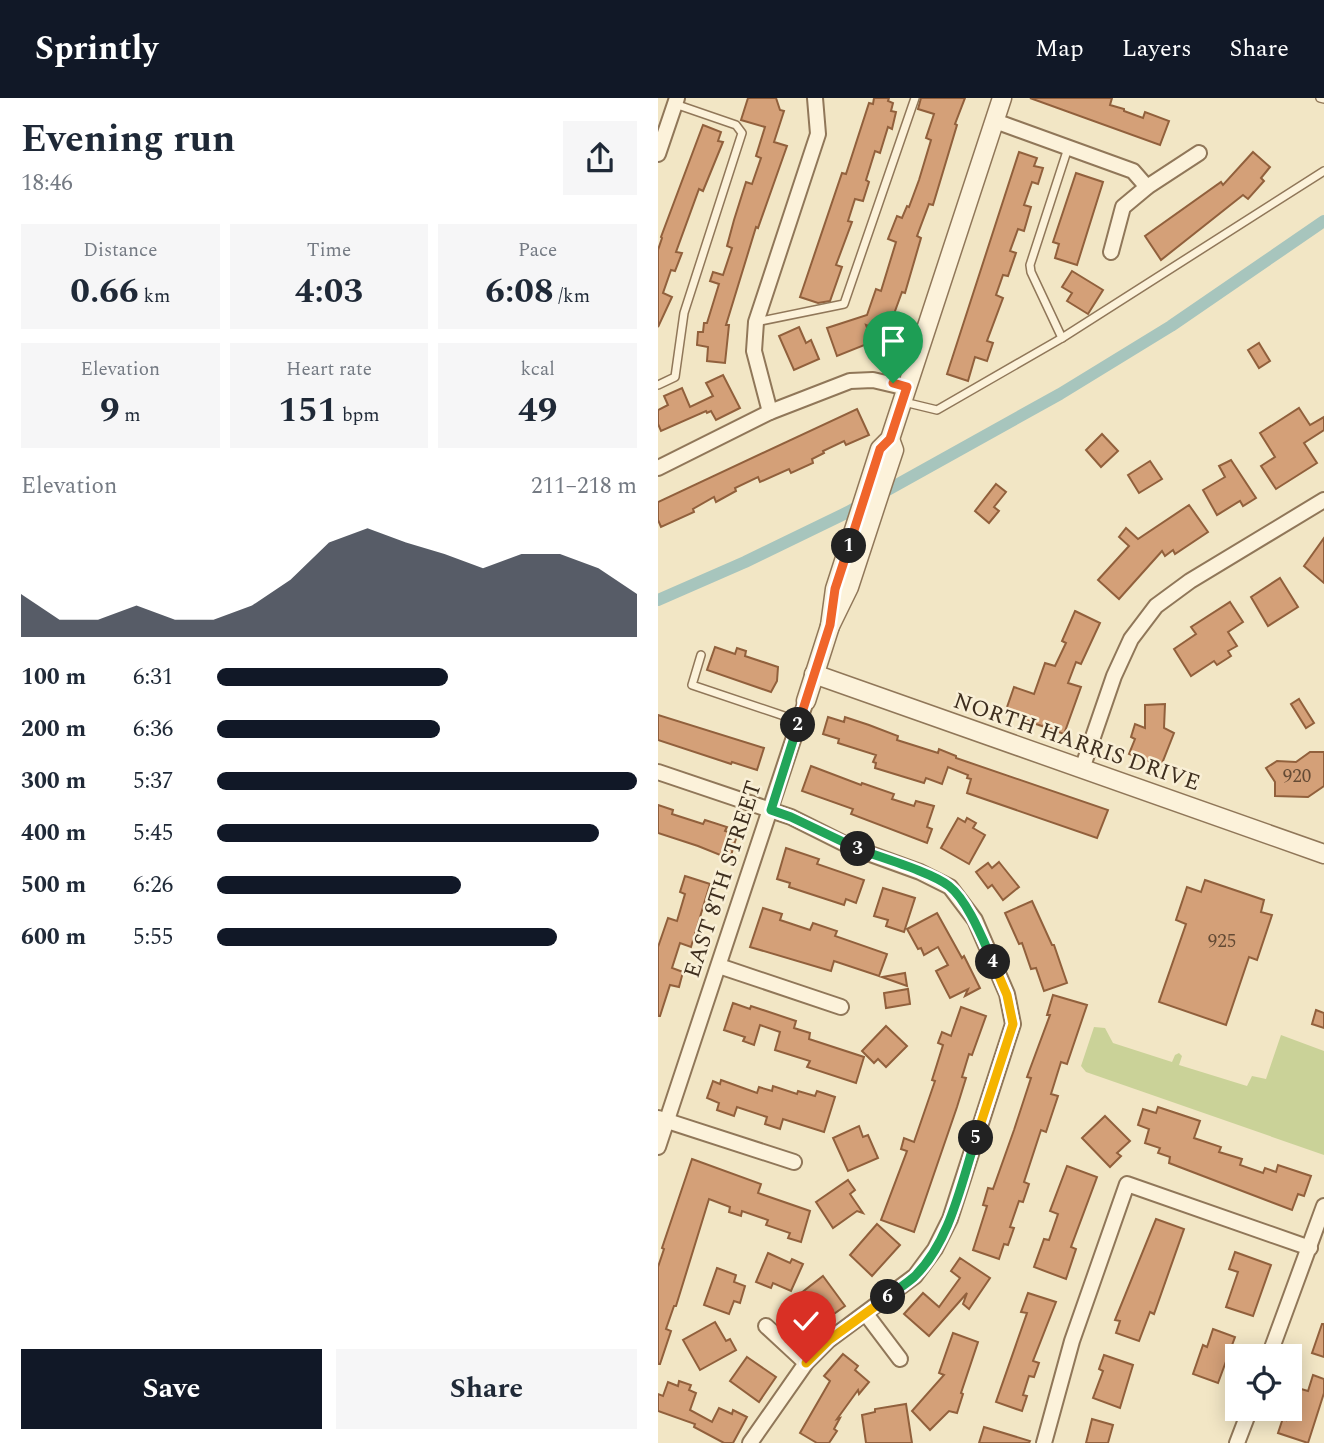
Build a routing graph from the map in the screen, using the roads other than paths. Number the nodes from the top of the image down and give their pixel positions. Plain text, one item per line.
1 (815, 98) edge
2 (915, 98) edge
3 (1002, 98) edge
4 (676, 101) edge
5 (995, 121) junction
6 (1068, 147) junction
7 (1199, 152) dead end
8 (658, 154) edge
9 (1324, 171) edge
10 (1147, 187) junction
11 (1111, 252) dead end
12 (756, 322) junction
13 (1062, 338) junction
14 (658, 385) edge
15 (905, 395) junction
16 (770, 412) junction
17 (890, 439) junction
18 (658, 468) edge
19 (1324, 500) edge
20 (863, 523) junction
21 (701, 655) dead end
22 (814, 674) junction
23 (806, 701) joint
24 (799, 722) junction
25 (1082, 769) junction
26 (658, 772) edge
27 (771, 810) junction
28 (1324, 854) edge
29 (719, 966) junction
30 (841, 1007) dead end
31 (662, 1119) edge
32 (658, 1147) edge
33 (793, 1163) dead end
34 (1324, 1206) edge
35 (1310, 1248) junction
36 (866, 1314) junction
37 (766, 1326) dead end
38 (1274, 1344) edge
39 (900, 1359) dead end
40 (806, 1363) junction
41 (1245, 1421) edge
42 (750, 1443) edge
43 (1044, 1443) edge
44 (1237, 1443) edge

1 - 12 street
2 - 12 lane
3 - 5 street, EAST 8TH STREET
4 - 8 street
4 - 14 lane
5 - 6 street
5 - 15 street, EAST 8TH STREET
6 - 10 street
6 - 13 lane
7 - 10 street
9 - 13 lane
10 - 11 street
12 - 16 street
13 - 15 lane
15 - 16 street
15 - 17 street, EAST 8TH STREET
16 - 18 street
17 - 20 street, EAST 8TH STREET
17 - 20 street, EAST 8TH STREET
19 - 25 street
20 - 22 street, EAST 8TH STREET
21 - 24 lane
22 - 23 street, EAST 8TH STREET
22 - 25 street, NORTH HARRIS DRIVE
23 - 24 street, EAST 8TH STREET
24 - 27 street, EAST 8TH STREET
25 - 28 street, NORTH HARRIS DRIVE
26 - 27 street
27 - 29 street, EAST 8TH STREET
27 - 36 street
29 - 30 street
29 - 31 street, EAST 8TH STREET
31 - 32 street, EAST 8TH STREET
31 - 33 street
34 - 35 street
35 - 38 street
35 - 43 street
36 - 39 street
36 - 40 street
37 - 40 street
40 - 42 street
41 - 44 street

